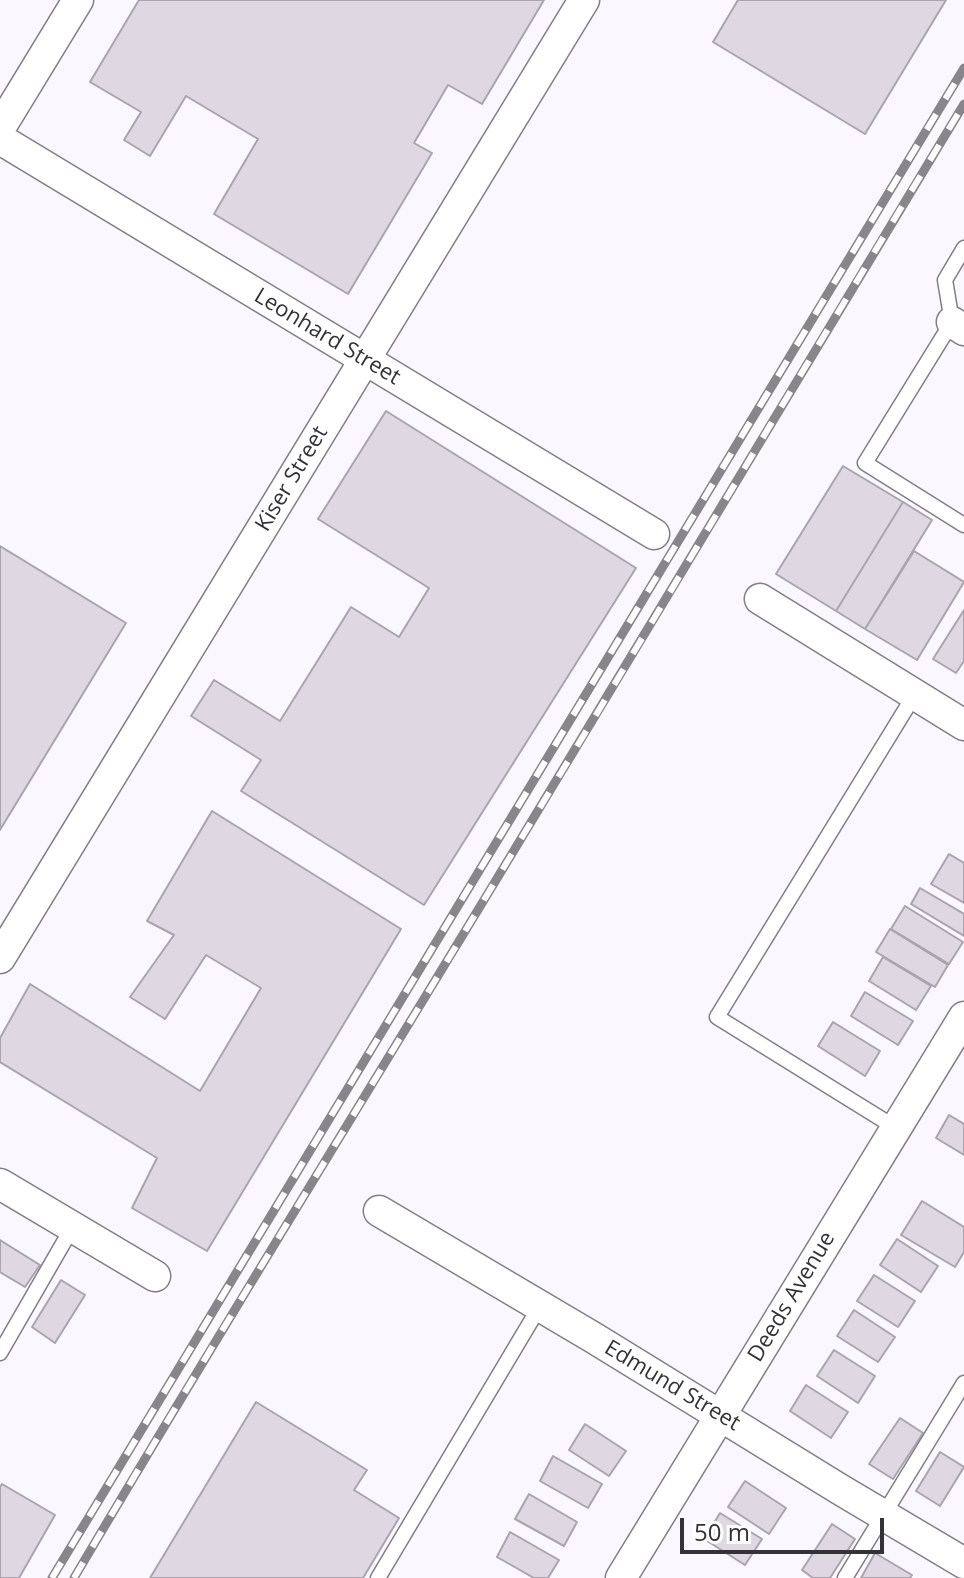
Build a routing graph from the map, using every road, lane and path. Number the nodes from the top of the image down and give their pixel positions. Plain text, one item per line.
1 (78, 0) edge
2 (584, 0) edge
3 (0, 128) edge
4 (0, 139) edge
5 (964, 248) edge
6 (958, 326) edge
7 (365, 359) junction
8 (964, 525) edge
9 (654, 534) dead end
10 (760, 599) dead end
11 (915, 694) junction
12 (964, 725) edge
13 (0, 958) edge
14 (964, 1017) edge
15 (896, 1128) junction
16 (0, 1184) edge
17 (379, 1211) dead end
18 (72, 1228) junction
19 (155, 1276) dead end
20 (540, 1306) junction
21 (0, 1353) edge
22 (964, 1383) edge
23 (720, 1415) junction
24 (883, 1515) junction
25 (964, 1563) edge
26 (378, 1578) edge
27 (621, 1578) edge
28 (845, 1578) edge

1 - 3 street
2 - 7 street, Kiser Street
4 - 7 street, Leonhard Street
5 - 6 lane
6 - 8 lane
7 - 9 street, Leonhard Street
7 - 13 street, Kiser Street
10 - 11 street
11 - 12 street
11 - 15 lane
14 - 15 street, Deeds Avenue
15 - 23 street, Deeds Avenue
16 - 18 street
17 - 20 street, Edmund Street
18 - 19 street
18 - 21 lane
20 - 23 street, Edmund Street
20 - 26 lane
22 - 24 lane
23 - 24 street, Edmund Street
23 - 27 street, Deeds Avenue
24 - 25 street, Edmund Street
24 - 28 lane

